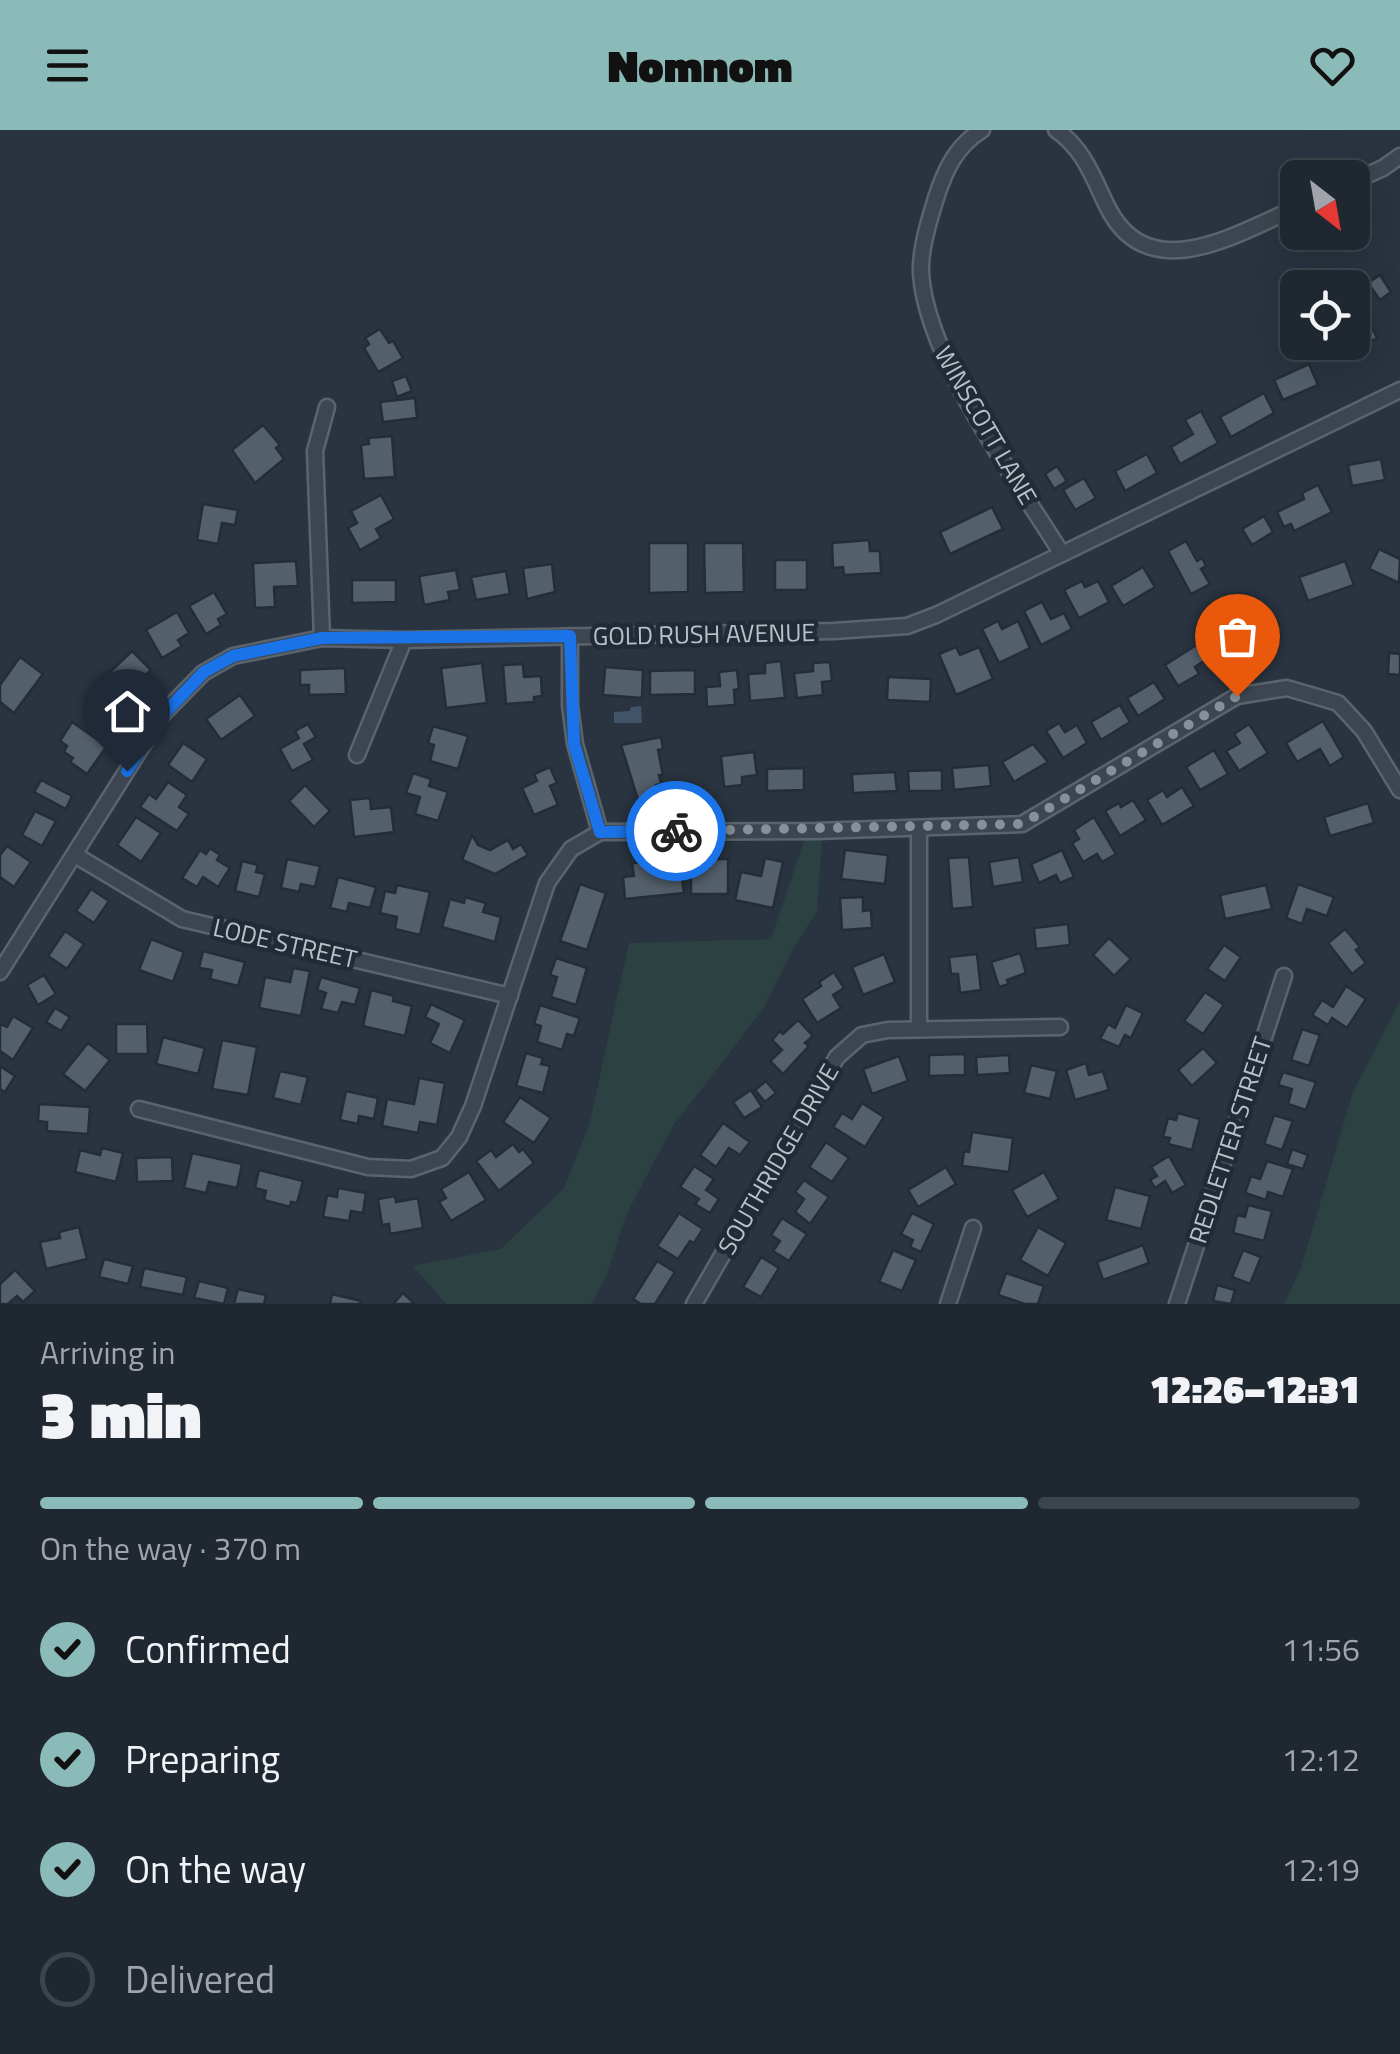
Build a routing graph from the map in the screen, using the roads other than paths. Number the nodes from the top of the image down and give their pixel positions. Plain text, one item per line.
1 (982, 130) edge
2 (1056, 130) edge
3 (1400, 156) edge
4 (1370, 174) edge
5 (1280, 215) edge
6 (1400, 390) edge
7 (328, 407) dead end
8 (1062, 554) junction
9 (570, 636) junction
10 (322, 638) junction
11 (404, 640) junction
12 (357, 755) dead end
13 (1400, 790) edge
14 (919, 828) junction
15 (600, 832) junction
16 (76, 855) junction
17 (0, 972) edge
18 (1284, 976) dead end
19 (510, 996) junction
20 (920, 1027) junction
21 (1060, 1027) dead end
22 (139, 1109) dead end
23 (973, 1228) dead end
24 (694, 1304) edge
25 (948, 1304) edge
26 (1176, 1304) edge

1 - 8 street, WINSCOTT LANE
2 - 5 street
3 - 4 street
6 - 8 street, GOLD RUSH AVENUE
7 - 10 street
8 - 9 street, GOLD RUSH AVENUE
9 - 11 street, GOLD RUSH AVENUE
9 - 15 street
10 - 11 street, GOLD RUSH AVENUE
10 - 16 street, GOLD RUSH AVENUE
11 - 12 street
13 - 14 street
14 - 15 street
14 - 20 street
15 - 19 street
16 - 17 street, GOLD RUSH AVENUE
16 - 19 street, LODE STREET
18 - 26 street, REDLETTER STREET
19 - 22 street
20 - 21 street, SOUTHRIDGE DRIVE
20 - 24 street, SOUTHRIDGE DRIVE
23 - 25 street

